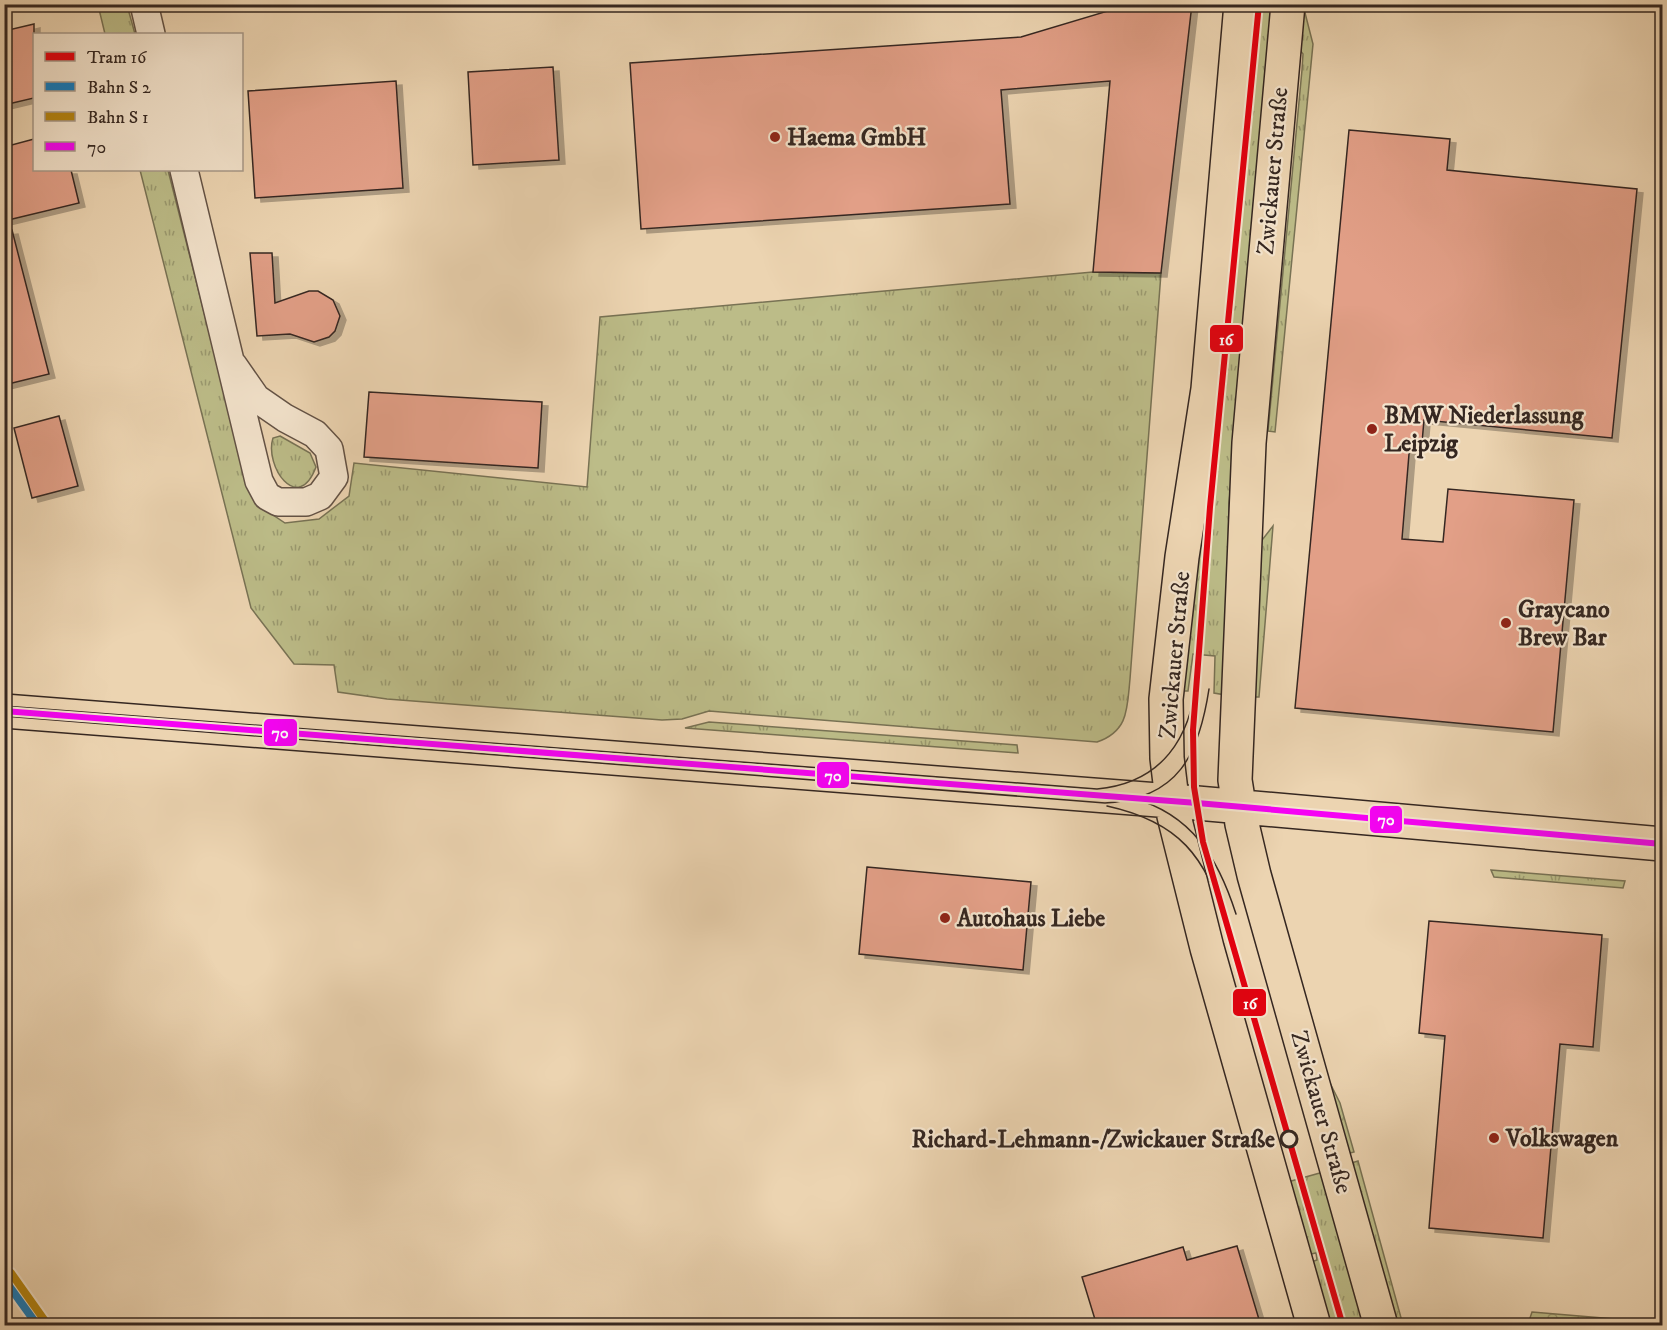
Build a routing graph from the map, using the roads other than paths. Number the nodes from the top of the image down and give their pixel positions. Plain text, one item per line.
1 (144, 4) edge
2 (1241, 4) edge
3 (1288, 4) edge
4 (151, 33) edge
5 (184, 171) edge
6 (232, 365) junction
7 (18, 711) edge
8 (1172, 801) junction
9 (1239, 806) junction
10 (1662, 838) edge
11 (1314, 1326) edge
12 (1381, 1326) edge

1 - 4 street
2 - 8 main road, Zwickauer Straße
3 - 9 main road, Zwickauer Straße
5 - 6 street
6 - 6 street
7 - 8 main road
8 - 9 main road
8 - 11 main road, Zwickauer Straße
9 - 10 main road
9 - 12 main road, Zwickauer Straße

